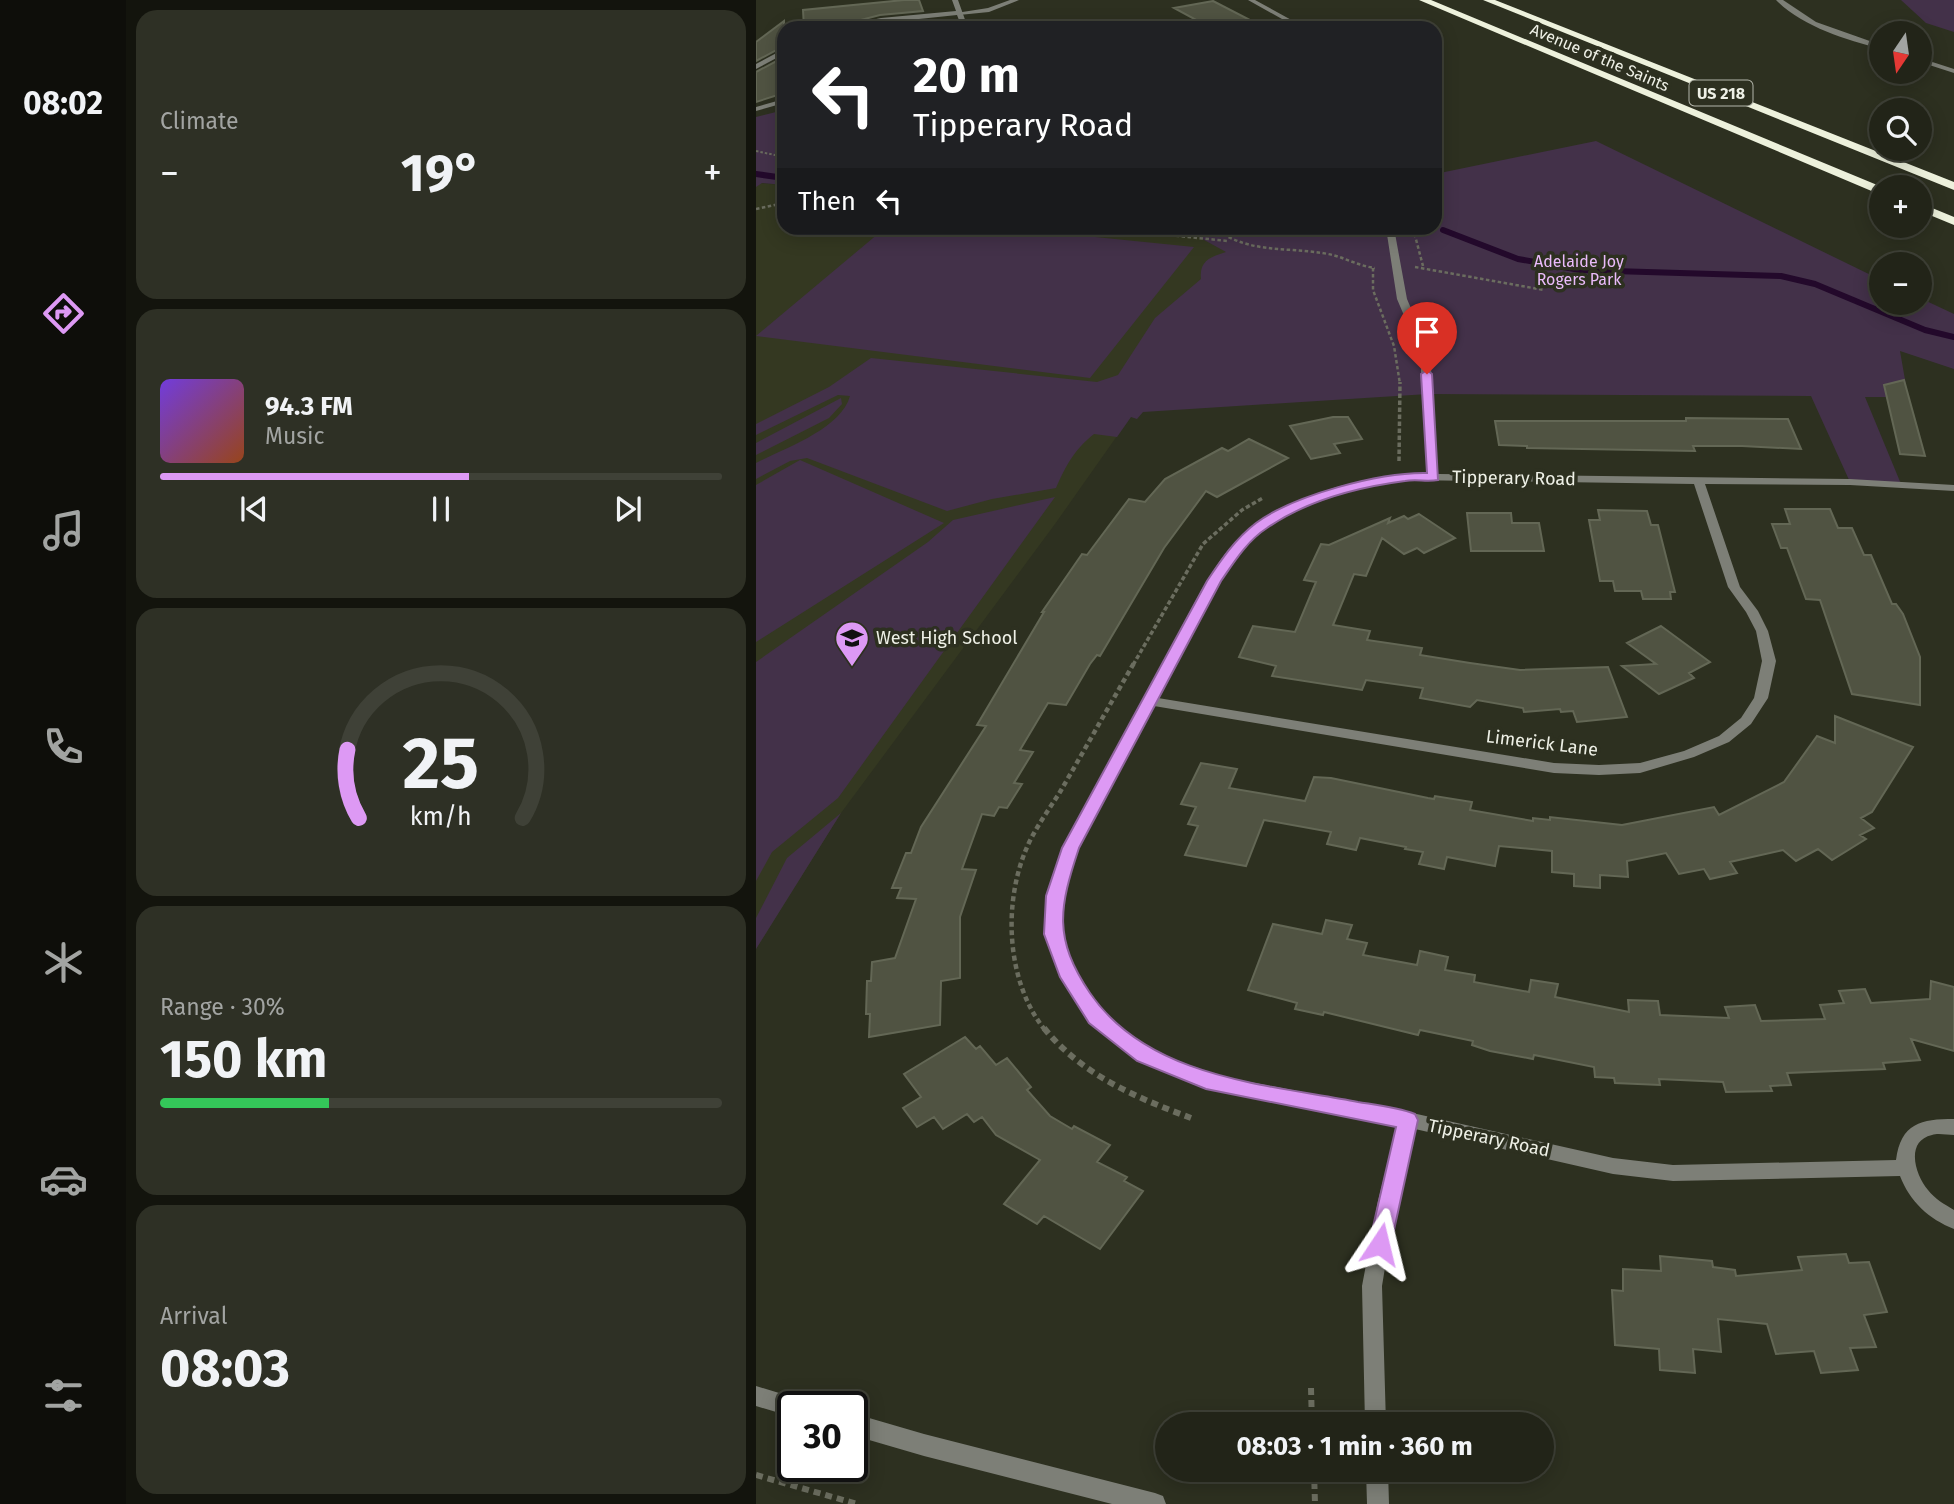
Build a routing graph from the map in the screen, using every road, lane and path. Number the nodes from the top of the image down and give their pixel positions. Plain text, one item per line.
1 (955, 0) edge
2 (1016, 0) edge
3 (1251, 0) edge
4 (1423, 0) edge
5 (1488, 0) edge
6 (1779, 0) edge
7 (959, 13) junction
8 (896, 21) edge
9 (962, 21) edge
10 (1290, 21) edge
11 (1869, 43) edge
12 (777, 55) edge
13 (1932, 64) edge
14 (756, 67) edge
15 (1954, 71) edge
16 (777, 103) edge
17 (756, 109) edge
18 (756, 151) edge
19 (777, 156) edge
20 (1869, 186) edge
21 (1954, 186) edge
22 (777, 204) edge
23 (756, 209) edge
24 (1932, 212) edge
25 (1954, 221) edge
26 (1169, 235) edge
27 (1222, 235) edge
28 (1391, 235) edge
29 (1415, 235) edge
30 (1229, 241) junction
31 (1544, 290) dead end
32 (1400, 460) dead end
33 (1433, 477) junction
34 (1699, 481) junction
35 (1954, 488) edge
36 (1150, 701) junction
37 (1408, 1120) junction
38 (1954, 1127) edge
39 (1905, 1168) junction
40 (1954, 1220) edge
41 (1311, 1388) dead end
42 (756, 1396) edge
43 (777, 1402) edge
44 (1312, 1412) edge
45 (1375, 1412) edge
46 (868, 1429) edge
47 (756, 1475) edge
48 (1314, 1482) edge
49 (1377, 1482) edge
50 (857, 1504) edge
51 (1155, 1504) edge
52 (1315, 1504) edge
53 (1378, 1504) edge

1 - 7 street
2 - 7 street
3 - 10 street
4 - 20 highway, Avenue of the Saints / US 218
5 - 21 highway, Avenue of the Saints / US 218
6 - 11 street
7 - 8 street
7 - 9 street
12 - 14 street
13 - 15 street
16 - 17 street
18 - 19 path
22 - 23 path
24 - 25 highway
26 - 30 path
27 - 30 path
28 - 33 street
29 - 31 path
30 - 32 path
33 - 34 street, Tipperary Road
33 - 36 street, Tipperary Road
34 - 35 street, Tipperary Road
34 - 36 street, Limerick Lane
36 - 37 street, Tipperary Road
37 - 39 street, Tipperary Road
37 - 45 street
38 - 39 street
39 - 40 street
41 - 44 path
42 - 43 street
46 - 51 street
47 - 50 path
48 - 52 path
49 - 53 street

